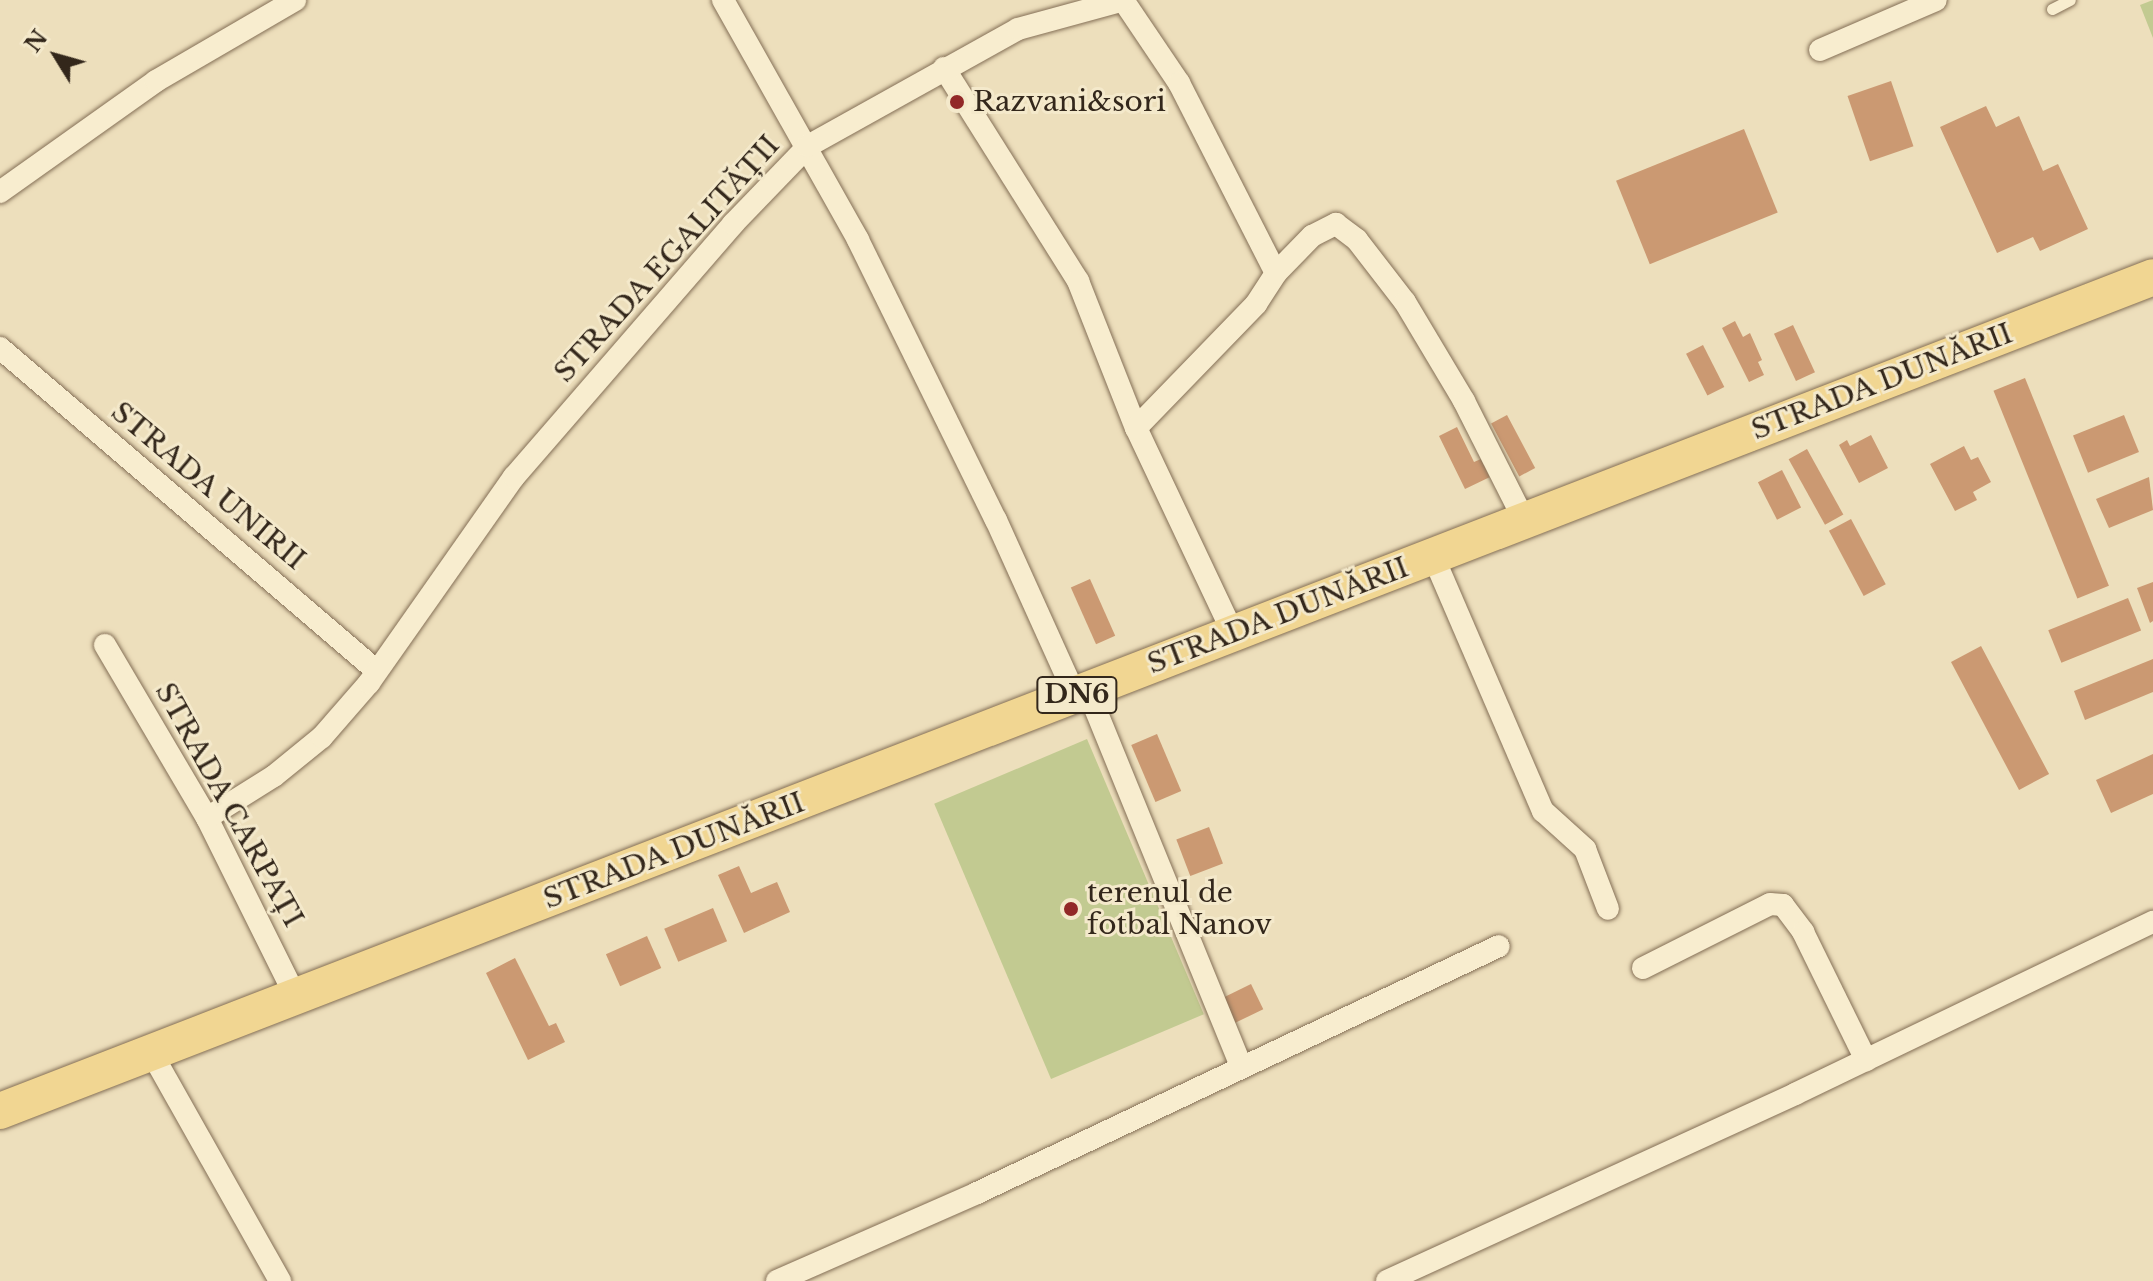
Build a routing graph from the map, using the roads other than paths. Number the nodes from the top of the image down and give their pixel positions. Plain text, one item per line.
1 (295, 0) edge
2 (723, 0) edge
3 (1124, 0) edge
4 (1936, 0) edge
5 (2070, 0) edge
6 (2052, 9) dead end
7 (1820, 50) dead end
8 (944, 68) junction
9 (808, 146) junction
10 (0, 192) edge
11 (1276, 273) junction
12 (2153, 277) edge
13 (0, 348) edge
14 (1136, 428) junction
15 (1524, 520) junction
16 (1433, 556) junction
17 (1233, 633) junction
18 (105, 645) dead end
19 (377, 671) junction
20 (1082, 693) junction
21 (207, 818) junction
22 (1608, 909) dead end
23 (2153, 922) edge
24 (1499, 946) dead end
25 (1643, 968) dead end
26 (296, 997) junction
27 (151, 1052) junction
28 (1866, 1060) junction
29 (1241, 1065) junction
30 (0, 1111) edge
31 (280, 1281) edge
32 (777, 1281) edge
33 (1387, 1281) edge

1 - 10 street
2 - 9 street
3 - 8 street
3 - 11 street
4 - 7 street
5 - 6 lane
8 - 9 street
8 - 14 street
9 - 19 street, STRADA EGALITĂȚII
9 - 20 street, STRADA EGALITĂȚII
11 - 14 street
11 - 15 street
12 - 15 main road, STRADA DUNĂRII / DN6
13 - 19 street, STRADA UNIRII
14 - 17 street
15 - 16 main road, STRADA DUNĂRII / DN6
16 - 17 main road, STRADA DUNĂRII / DN6
16 - 22 street
17 - 20 main road, STRADA DUNĂRII / DN6
18 - 21 street, STRADA CARPAȚI
19 - 21 street, STRADA EGALITĂȚII
20 - 26 main road, STRADA DUNĂRII / DN6
20 - 29 street, STRADA EGALITĂȚII
21 - 26 street, STRADA CARPAȚI
23 - 28 street
24 - 29 street
25 - 28 street
26 - 27 main road, STRADA DUNĂRII / DN6
27 - 30 main road, STRADA DUNĂRII / DN6
27 - 31 street
28 - 33 street
29 - 32 street

